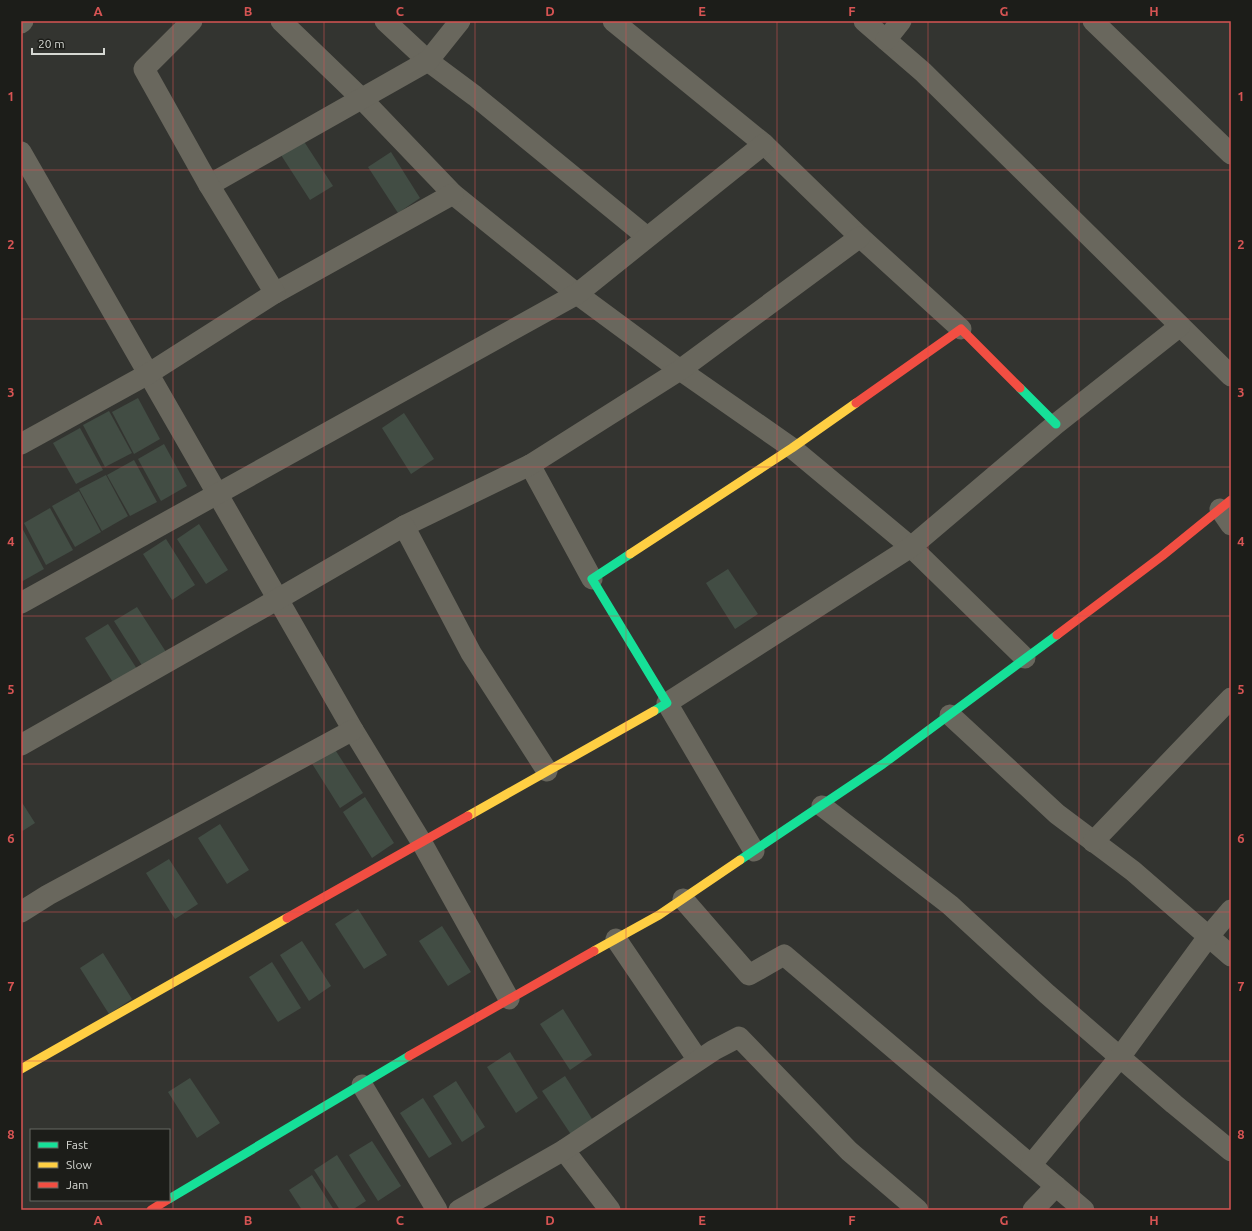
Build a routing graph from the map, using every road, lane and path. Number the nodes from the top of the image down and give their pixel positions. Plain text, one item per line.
1 (192, 21) edge
2 (281, 21) edge
3 (385, 21) edge
4 (460, 21) edge
5 (613, 21) edge
6 (864, 21) edge
7 (901, 21) edge
8 (1093, 21) edge
9 (886, 40) junction
10 (428, 62) junction
11 (361, 98) junction
12 (764, 144) junction
13 (21, 152) edge
14 (1231, 154) edge
15 (209, 185) junction
16 (452, 194) junction
17 (860, 237) junction
18 (647, 238) junction
19 (275, 293) junction
20 (577, 294) junction
21 (1180, 326) junction
22 (961, 329) junction
23 (680, 370) junction
24 (148, 374) junction
25 (1231, 376) edge
26 (1056, 424) junction
27 (21, 444) edge
28 (792, 448) junction
29 (530, 464) junction
30 (217, 493) junction
31 (1227, 511) edge
32 (404, 526) junction
33 (911, 547) junction
34 (592, 579) junction
35 (278, 599) junction
36 (21, 603) edge
37 (1026, 658) junction
38 (1231, 698) edge
39 (667, 703) junction
40 (950, 715) junction
41 (353, 730) junction
42 (21, 745) edge
43 (547, 771) junction
44 (822, 806) junction
45 (1093, 842) junction
46 (422, 843) junction
47 (754, 851) junction
48 (683, 899) junction
49 (1231, 910) edge
50 (21, 912) edge
51 (1208, 937) junction
52 (616, 939) junction
53 (1231, 956) edge
54 (509, 999) junction
55 (1120, 1057) junction
56 (698, 1060) junction
57 (21, 1069) edge
58 (362, 1085) junction
59 (564, 1150) junction
60 (1231, 1151) edge
61 (1031, 1165) junction
62 (1056, 1186) junction
63 (170, 1199) edge
64 (166, 1201) edge
65 (150, 1210) edge
66 (437, 1210) edge
67 (459, 1210) edge
68 (610, 1210) edge
69 (918, 1210) edge
70 (1033, 1210) edge
71 (1084, 1210) edge

1 - 15 street
2 - 11 street
3 - 10 street
4 - 10 street
5 - 12 street
6 - 9 street
7 - 9 street
8 - 14 street
9 - 21 street
10 - 11 street
10 - 18 street
11 - 15 street
11 - 16 street
12 - 17 street
12 - 18 street
13 - 24 street
15 - 19 street
16 - 19 street
16 - 20 street
17 - 22 street
17 - 23 street
18 - 20 street
19 - 24 street
20 - 23 street
20 - 30 street
21 - 25 street
21 - 26 street
22 - 26 street
22 - 28 street
23 - 28 street
23 - 29 street
24 - 27 street
24 - 30 street
26 - 33 street
28 - 33 street
28 - 34 street
29 - 32 street
29 - 34 street
30 - 35 street
30 - 36 street
31 - 37 street
32 - 35 street
32 - 43 street
33 - 37 street
33 - 39 street
34 - 39 street
35 - 41 street
35 - 42 street
37 - 40 street
38 - 45 street
39 - 43 street
39 - 47 street
40 - 44 street
40 - 45 street
41 - 46 street
41 - 50 street
43 - 46 street
44 - 47 street
44 - 55 street
45 - 51 street
46 - 54 street
46 - 57 street
47 - 48 street
48 - 52 street
48 - 61 street
49 - 51 street
51 - 53 street
51 - 55 street
52 - 54 street
52 - 56 street
54 - 58 street
55 - 60 street
55 - 61 street
56 - 59 street
56 - 69 street
58 - 63 street
58 - 66 street
59 - 67 street
59 - 68 street
61 - 62 street
62 - 70 street
62 - 71 street
64 - 65 street

